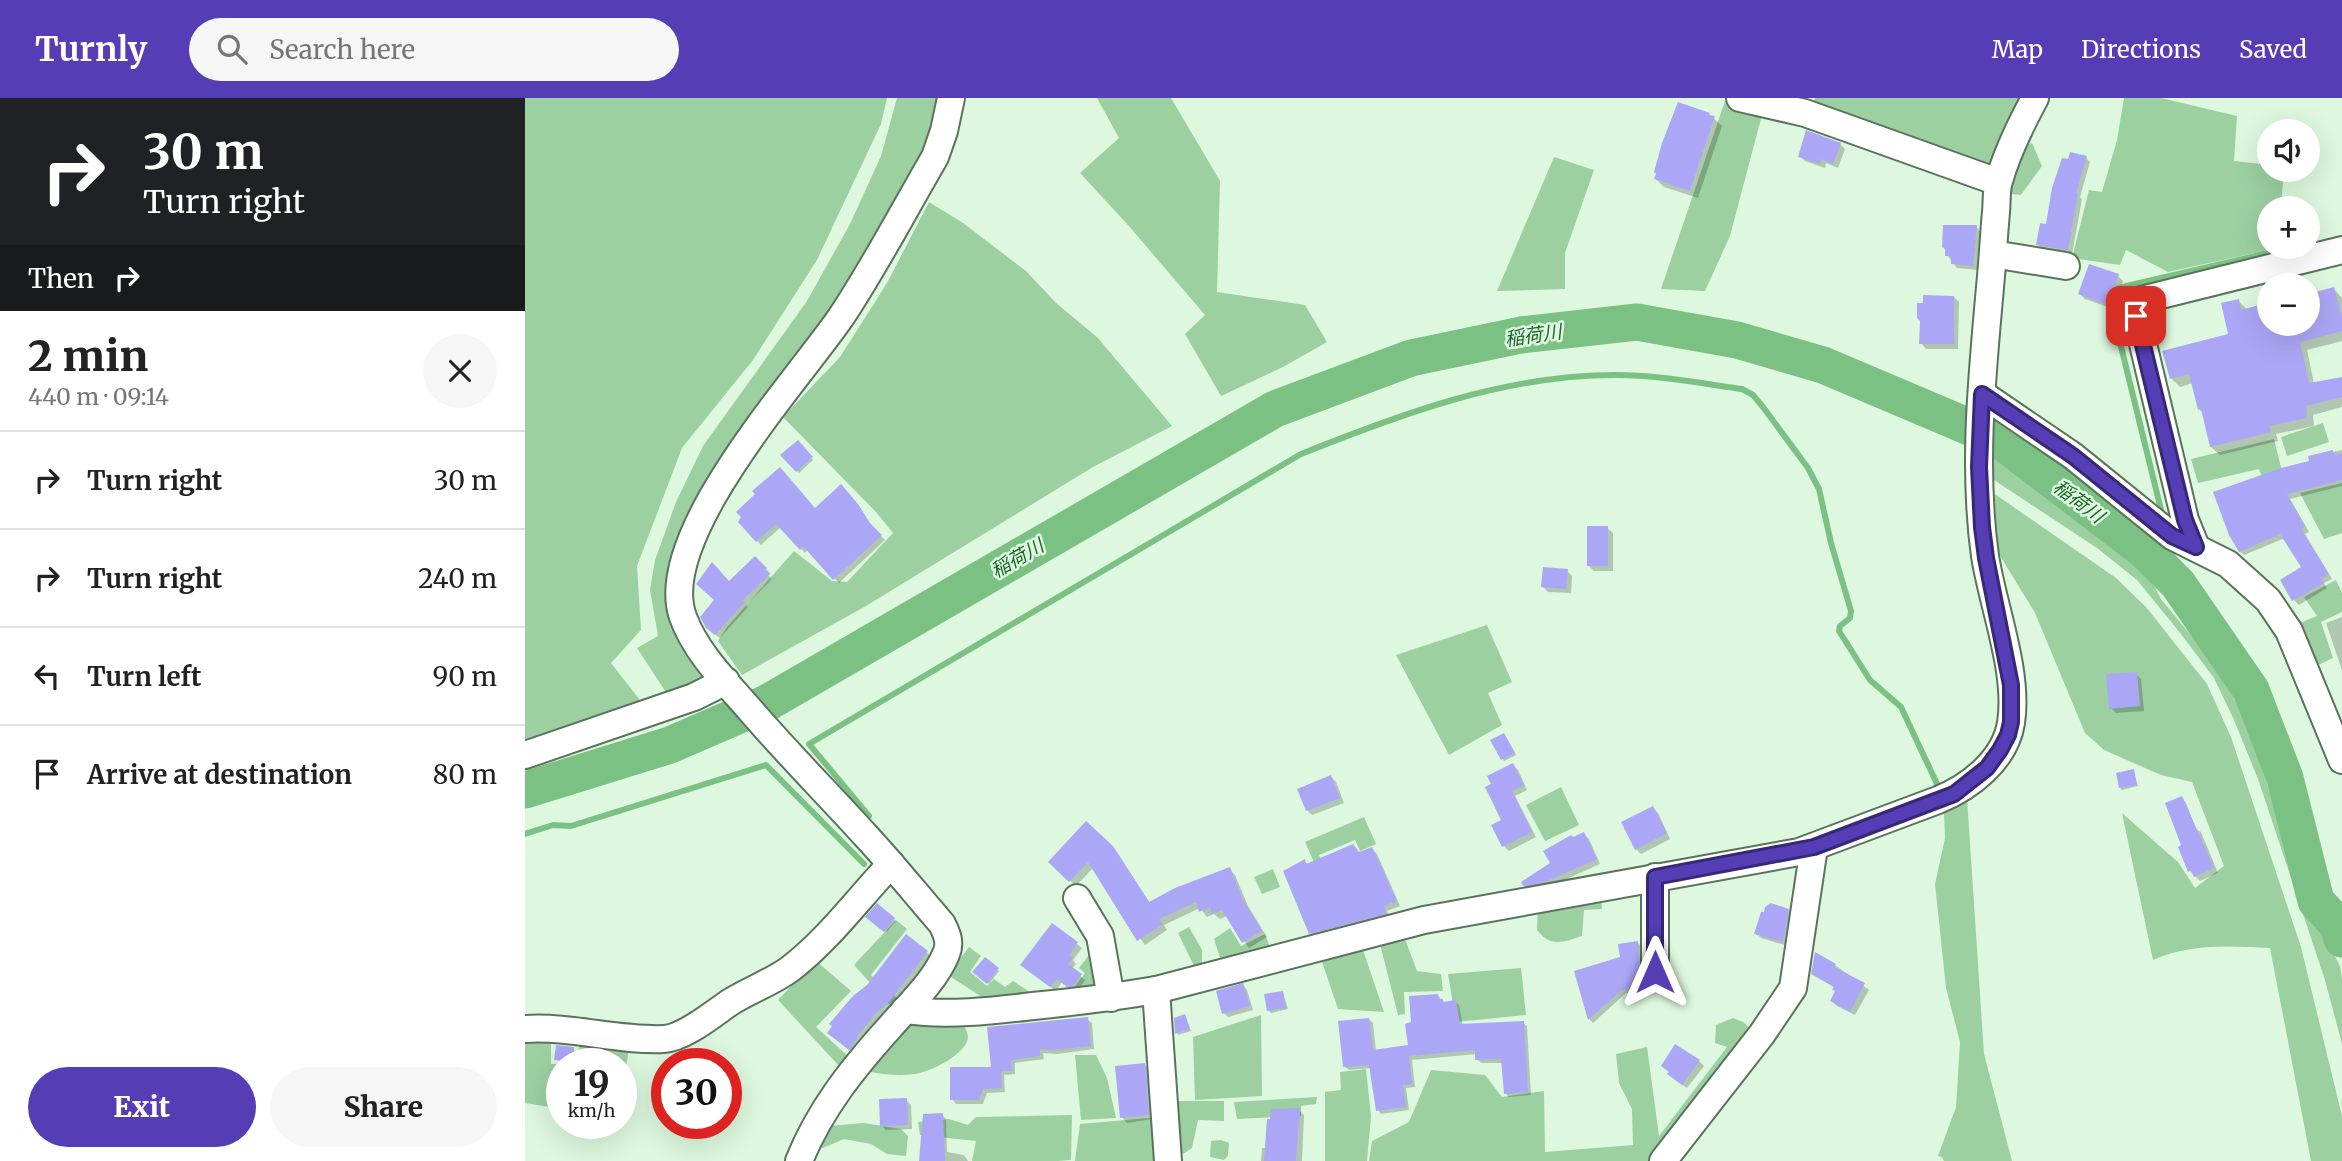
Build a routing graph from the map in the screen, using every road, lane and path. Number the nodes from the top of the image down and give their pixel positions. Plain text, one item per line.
1 (951, 98) edge
2 (1741, 98) edge
3 (2035, 98) edge
4 (1999, 182) junction
5 (1993, 254) junction
6 (2341, 255) edge
7 (2066, 266) dead end
8 (1981, 398) junction
9 (2196, 547) junction
10 (731, 687) junction
11 (525, 755) edge
12 (2342, 760) edge
13 (1814, 847) junction
14 (891, 864) junction
15 (1655, 877) junction
16 (1077, 898) dead end
17 (1655, 972) dead end
18 (1156, 990) junction
19 (1111, 998) junction
20 (905, 1010) junction
21 (525, 1029) edge
22 (799, 1161) edge
23 (1168, 1161) edge
24 (1663, 1161) edge

1 - 10 street
2 - 4 street
3 - 4 street
4 - 5 street
5 - 7 street
5 - 8 street
6 - 9 street
8 - 9 street
8 - 13 street
9 - 12 street
10 - 11 street
10 - 14 street
13 - 15 street
13 - 24 street
14 - 20 street
14 - 21 street
15 - 17 street
15 - 18 street
16 - 19 street
18 - 19 street
18 - 23 street
19 - 20 street
20 - 22 street

